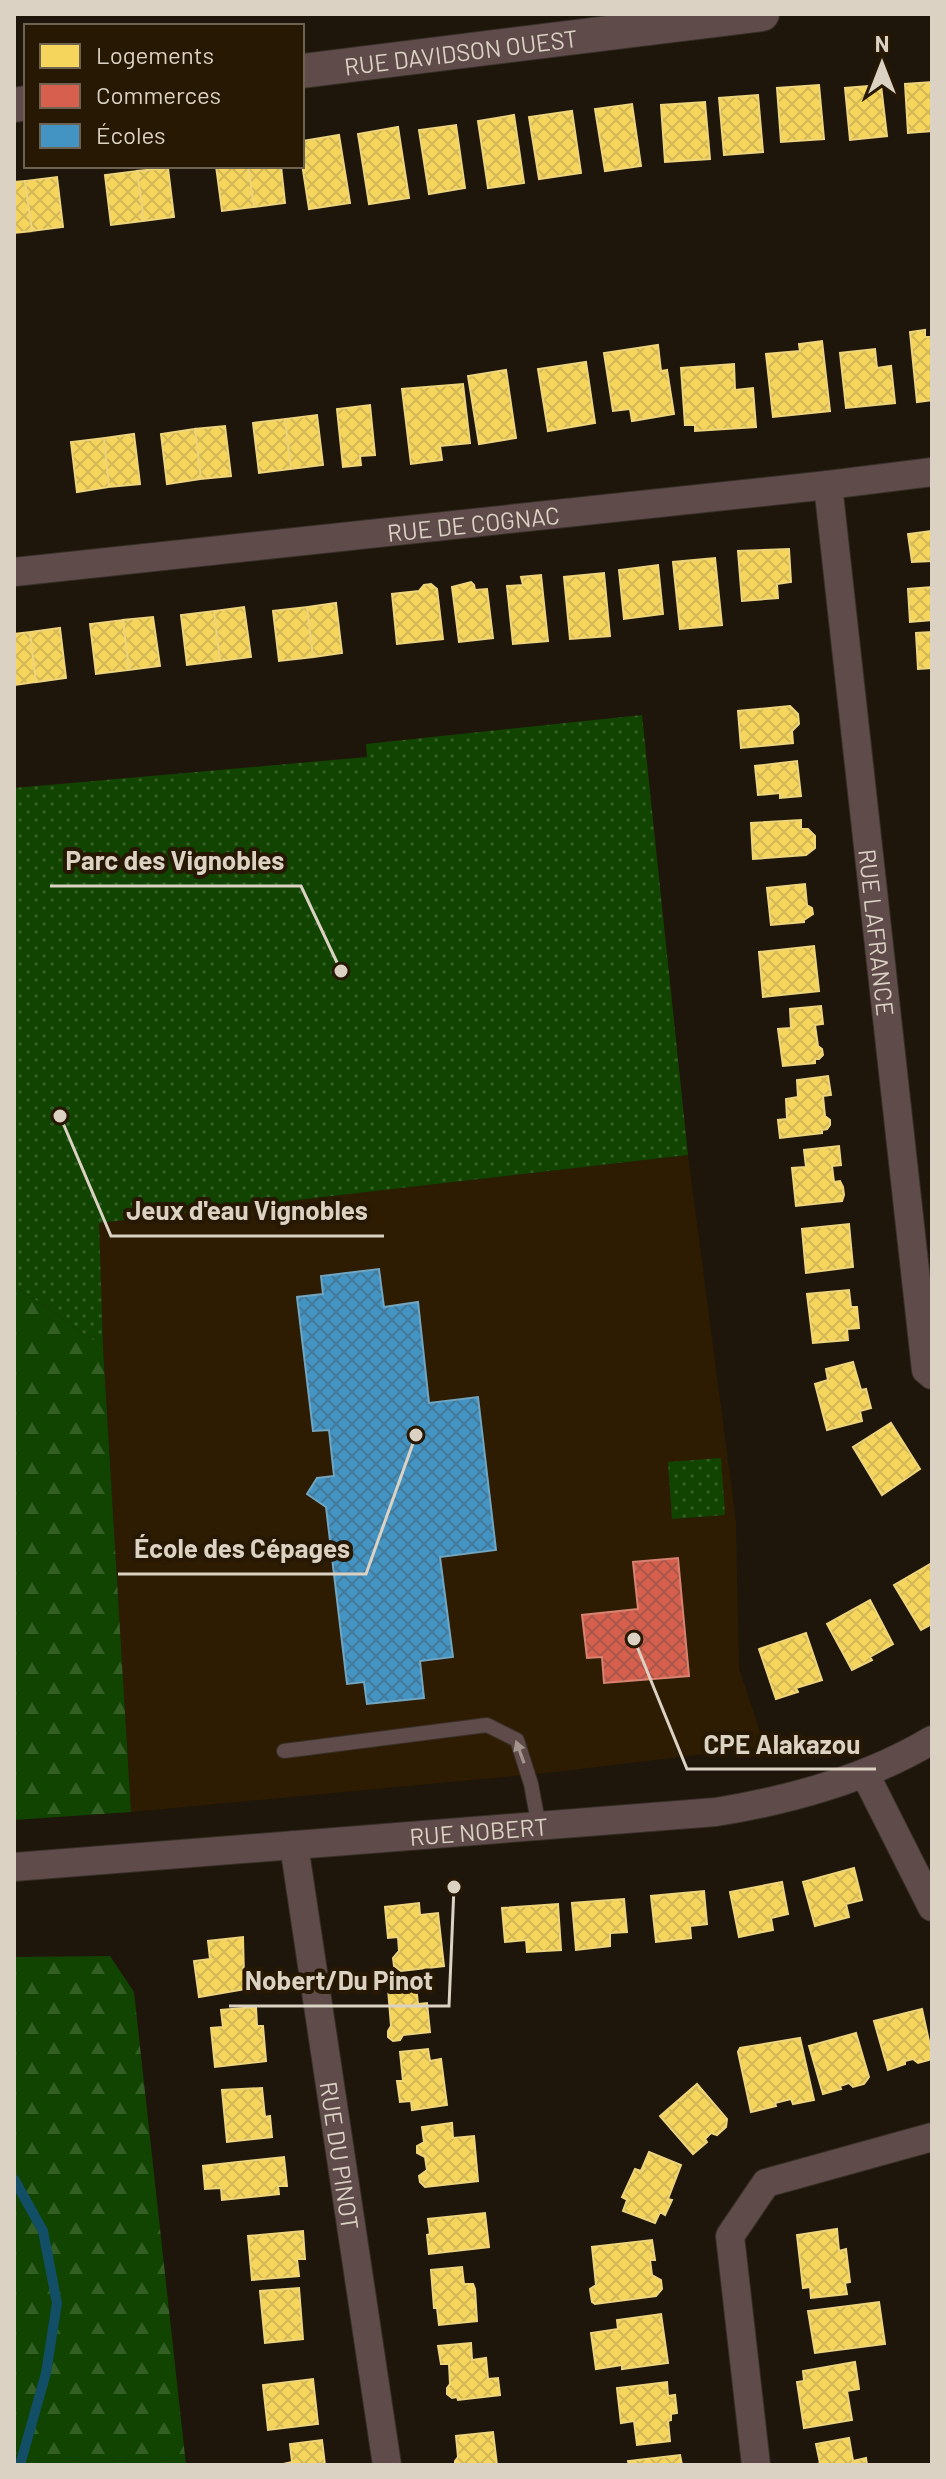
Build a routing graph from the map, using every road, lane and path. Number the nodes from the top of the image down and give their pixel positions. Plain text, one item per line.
1 (762, 14) edge
2 (304, 71) edge
3 (932, 472) edge
4 (828, 485) junction
5 (14, 572) edge
6 (932, 1375) edge
7 (932, 1740) edge
8 (284, 1751) dead end
9 (865, 1774) junction
10 (539, 1827) junction
11 (294, 1845) junction
12 (14, 1867) edge
13 (932, 1907) edge
14 (932, 2137) edge
15 (387, 2465) edge
16 (756, 2465) edge

1 - 2 street, RUE DAVIDSON OUEST
3 - 4 street, RUE DE COGNAC
4 - 5 street, RUE DE COGNAC
4 - 6 street, RUE LAFRANCE
7 - 9 street, RUE NOBERT
10 -> 8 lane
9 - 10 street, RUE NOBERT
9 - 13 street
10 - 11 street, RUE NOBERT
11 - 12 street, RUE NOBERT
11 - 15 street, RUE DU PINOT
14 - 16 street

